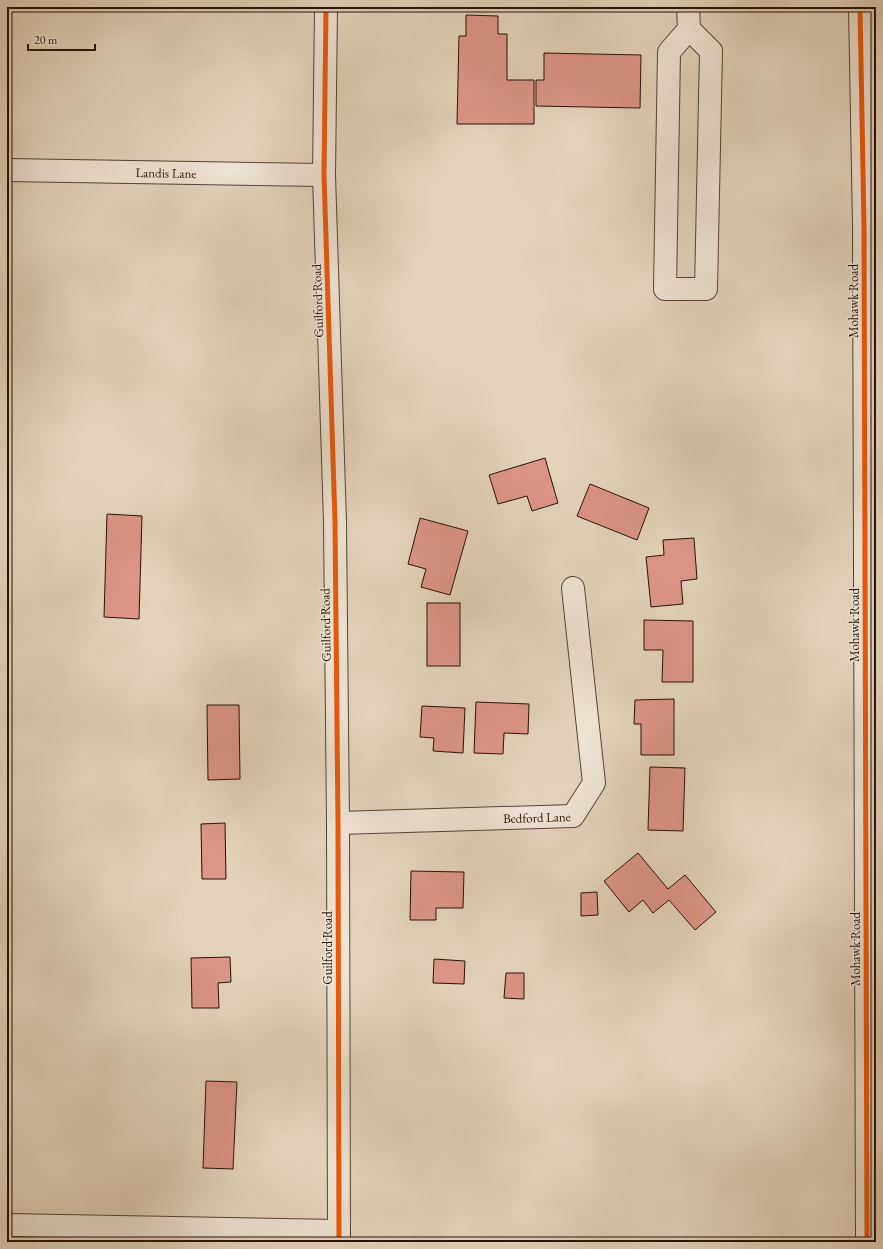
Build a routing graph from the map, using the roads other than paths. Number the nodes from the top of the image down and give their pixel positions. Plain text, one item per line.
1 (326, 7) edge
2 (688, 7) edge
3 (860, 7) edge
4 (689, 29) junction
5 (7, 170) edge
6 (324, 175) junction
7 (870, 227) edge
8 (573, 588) dead end
9 (338, 823) junction
10 (7, 1225) edge
11 (338, 1237) edge
12 (867, 1242) edge

1 - 6 street, Guilford Road
2 - 4 street
3 - 7 street, Mohawk Road
4 - 4 street
5 - 6 street, Landis Lane
6 - 9 street, Guilford Road
7 - 12 street, Mohawk Road
8 - 9 street, Bedford Lane
9 - 11 street, Guilford Road
10 - 11 street

